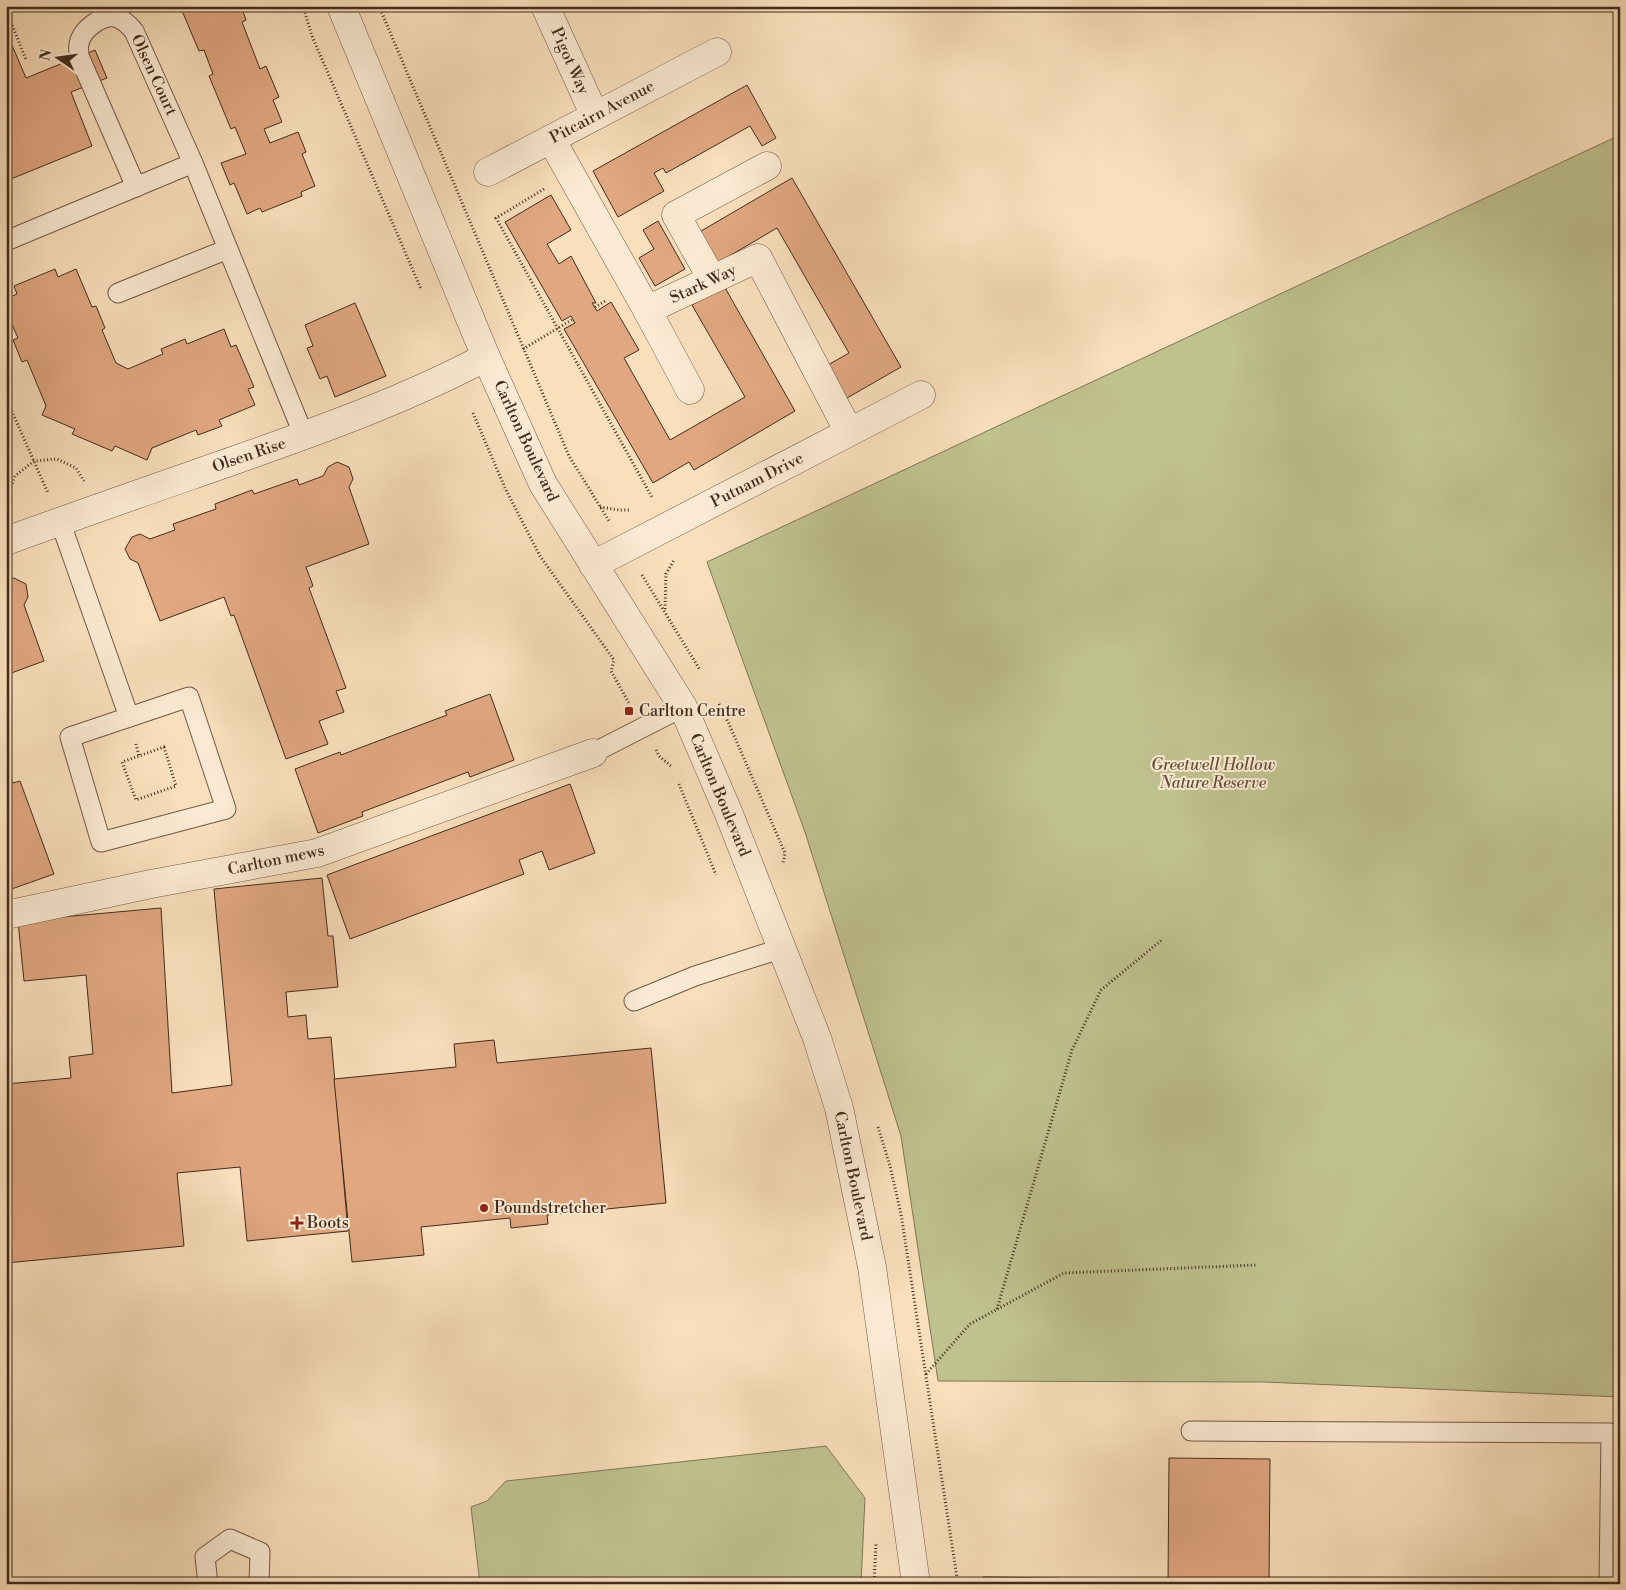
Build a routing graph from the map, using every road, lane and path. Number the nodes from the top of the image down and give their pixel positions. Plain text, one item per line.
1 (303, 6) edge
2 (341, 6) edge
3 (545, 6) edge
4 (6, 9) edge
5 (717, 52) dead end
6 (26, 60) dead end
7 (595, 116) junction
8 (551, 139) junction
9 (193, 163) junction
10 (767, 166) dead end
11 (488, 172) dead end
12 (570, 173) junction
13 (136, 187) junction
14 (6, 241) edge
15 (228, 249) junction
16 (712, 279) junction
17 (118, 293) dead end
18 (423, 294) dead end
19 (647, 310) junction
20 (573, 319) dead end
21 (557, 329) junction
22 (523, 349) dead end
23 (486, 357) junction
24 (456, 373) junction
25 (690, 390) dead end
26 (921, 394) dead end
27 (6, 398) edge
28 (849, 432) junction
29 (304, 436) junction
30 (34, 461) junction
31 (656, 504) dead end
32 (96, 509) junction
33 (60, 521) junction
34 (13, 539) edge
35 (593, 565) junction
36 (683, 706) junction
37 (129, 717) junction
38 (643, 727) junction
39 (593, 753) joint
40 (674, 773) dead end
41 (678, 782) dead end
42 (136, 800) joint
43 (717, 877) dead end
44 (6, 915) edge
45 (1163, 939) dead end
46 (783, 948) junction
47 (634, 1001) dead end
48 (1256, 1265) dead end
49 (997, 1309) junction
50 (926, 1374) dead end
51 (1191, 1431) dead end
52 (876, 1540) dead end
53 (208, 1584) edge
54 (259, 1584) edge
55 (874, 1584) edge
56 (916, 1584) edge
57 (1609, 1584) edge

1 - 18 path
2 - 23 street, Carlton Boulevard
3 - 7 street, Pigot Way
4 - 6 path
5 - 7 street, Pitcairn Avenue
7 - 8 street, Pitcairn Avenue
8 - 11 street, Pitcairn Avenue
8 - 12 street
9 - 13 lane
9 - 13 lane, Olsen Court
9 - 15 lane, Olsen Court
10 - 16 street
12 - 19 street
12 - 21 path
13 - 14 lane
15 - 17 lane
15 - 29 lane, Olsen Court
16 - 19 street, Stark Way
16 - 28 street, Stark Way
19 - 25 street
20 - 21 path
21 - 22 path
21 - 31 path
23 - 24 street, Olsen Rise
23 - 35 street, Carlton Boulevard
24 - 29 street, Olsen Rise
24 - 38 path
26 - 28 street, Putnam Drive
27 - 30 path
28 - 35 street, Putnam Drive
29 - 32 street, Olsen Rise
30 - 32 path
30 - 33 path
30 - 34 path
32 - 33 street, Olsen Rise
33 - 34 street, Olsen Rise
33 - 37 lane
35 - 36 street, Carlton Boulevard
36 - 38 lane
36 - 46 street, Carlton Boulevard
37 - 37 lane
38 - 39 lane
38 - 40 path
39 - 44 street, Carlton mews
41 - 43 path
42 - 42 path
45 - 49 path
46 - 47 lane
46 - 56 street, Carlton Boulevard
48 - 49 path
49 - 50 path
51 - 57 lane
52 - 55 path
53 - 54 lane

